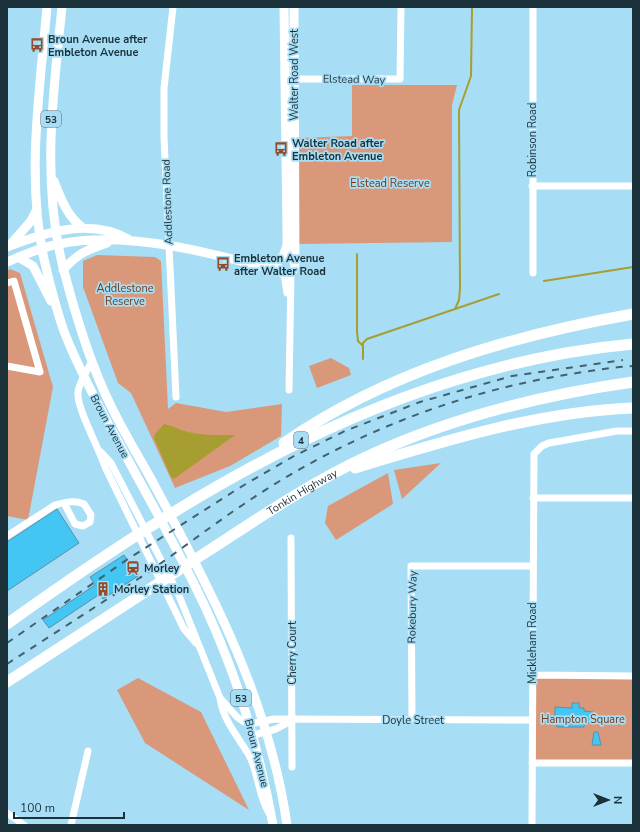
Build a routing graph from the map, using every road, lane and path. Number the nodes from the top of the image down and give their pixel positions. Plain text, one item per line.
1 (48, 7) edge
2 (62, 7) edge
3 (172, 7) edge
4 (284, 7) edge
5 (294, 7) edge
6 (401, 7) edge
7 (533, 7) edge
8 (284, 79) junction
9 (294, 79) junction
10 (51, 170) junction
11 (532, 186) junction
12 (633, 186) edge
13 (37, 209) junction
14 (83, 228) junction
15 (56, 231) junction
16 (40, 236) junction
17 (114, 240) junction
18 (130, 240) junction
19 (58, 244) junction
20 (168, 246) junction
21 (8, 247) edge
22 (42, 249) junction
23 (18, 257) junction
24 (281, 258) junction
25 (241, 260) junction
26 (7, 262) edge
27 (295, 263) junction
28 (63, 270) junction
29 (285, 273) junction
30 (533, 273) dead end
31 (7, 283) edge
32 (633, 314) edge
33 (60, 318) junction
34 (633, 344) edge
35 (92, 361) junction
36 (7, 366) edge
37 (84, 376) junction
38 (633, 382) edge
39 (289, 390) dead end
40 (176, 397) dead end
41 (633, 408) edge
42 (633, 431) edge
43 (101, 452) junction
44 (332, 475) junction
45 (228, 481) junction
46 (533, 498) junction
47 (633, 498) edge
48 (64, 503) dead end
49 (7, 536) edge
50 (291, 538) dead end
51 (533, 566) junction
52 (7, 624) edge
53 (197, 644) junction
54 (532, 675) junction
55 (633, 676) edge
56 (7, 682) edge
57 (220, 698) junction
58 (264, 720) junction
59 (293, 720) junction
60 (412, 720) junction
61 (532, 720) junction
62 (250, 724) junction
63 (266, 732) junction
64 (254, 735) junction
65 (88, 751) dead end
66 (532, 763) junction
67 (633, 763) edge
68 (292, 767) dead end
69 (7, 814) edge
70 (273, 821) edge
71 (24, 825) edge
72 (71, 825) edge
73 (288, 825) edge
74 (532, 825) edge

1 - 13 main road, Broun Avenue / 53
2 - 10 main road, Broun Avenue / 53
3 - 20 street, Addlestone Road
4 - 8 main road, Walter Road West
5 - 9 main road, Walter Road West
6 - 9 street, Elstead Way
7 - 11 street, Robinson Road
8 - 9 street, Elstead Way
8 - 24 main road, Walter Road West
9 - 27 main road, Walter Road West
10 - 14 main road
10 - 15 main road, Broun Avenue / 53
11 - 12 street
11 - 30 street, Robinson Road
13 - 16 main road, Broun Avenue / 53
13 - 21 main road
14 - 15 main road
14 - 18 main road
15 - 16 main road
15 - 19 main road, Broun Avenue / 53
16 - 21 main road
16 - 22 main road, Broun Avenue / 53
17 - 18 main road
17 - 19 main road
17 - 28 main road
18 - 20 main road
19 - 22 main road
19 - 28 main road, Broun Avenue / 53
20 - 25 main road
20 - 40 street, Addlestone Road
22 - 23 main road
22 - 33 main road, Broun Avenue / 53
23 - 26 main road
23 - 33 main road
24 - 25 main road
24 - 27 main road
24 - 29 main road
25 - 29 main road
27 - 29 main road
28 - 35 main road, Broun Avenue / 53
29 - 39 street
31 - 36 street
32 - 45 highway
33 - 37 main road, Broun Avenue / 53
34 - 45 highway, 4
35 - 37 street
35 - 58 main road, Broun Avenue / 53
37 - 43 street
37 - 62 main road, Broun Avenue / 53
38 - 44 highway, Tonkin Highway
41 - 44 highway
42 - 46 street, Mickleham Road
43 - 53 street
43 - 53 street
44 - 56 highway, Tonkin Highway
45 - 52 highway, 4
46 - 47 street
46 - 51 street, Mickleham Road
48 - 49 street
50 - 59 street, Cherry Court
51 - 54 street, Mickleham Road
51 - 60 street, Rokebury Way
53 - 57 street
54 - 55 street
54 - 61 street, Mickleham Road
57 - 62 street
57 - 70 street
58 - 59 street, Doyle Street
58 - 62 street, Doyle Street
58 - 63 main road, Broun Avenue / 53
59 - 60 street, Doyle Street
59 - 63 street, Doyle Street
59 - 68 street, Cherry Court
60 - 61 street, Doyle Street
61 - 66 street, Mickleham Road
62 - 64 main road, Broun Avenue / 53
63 - 64 street, Doyle Street
63 - 73 main road, Broun Avenue / 53
64 - 70 main road, Broun Avenue / 53
65 - 72 street
66 - 67 street
66 - 74 street, Mickleham Road
69 - 71 street

